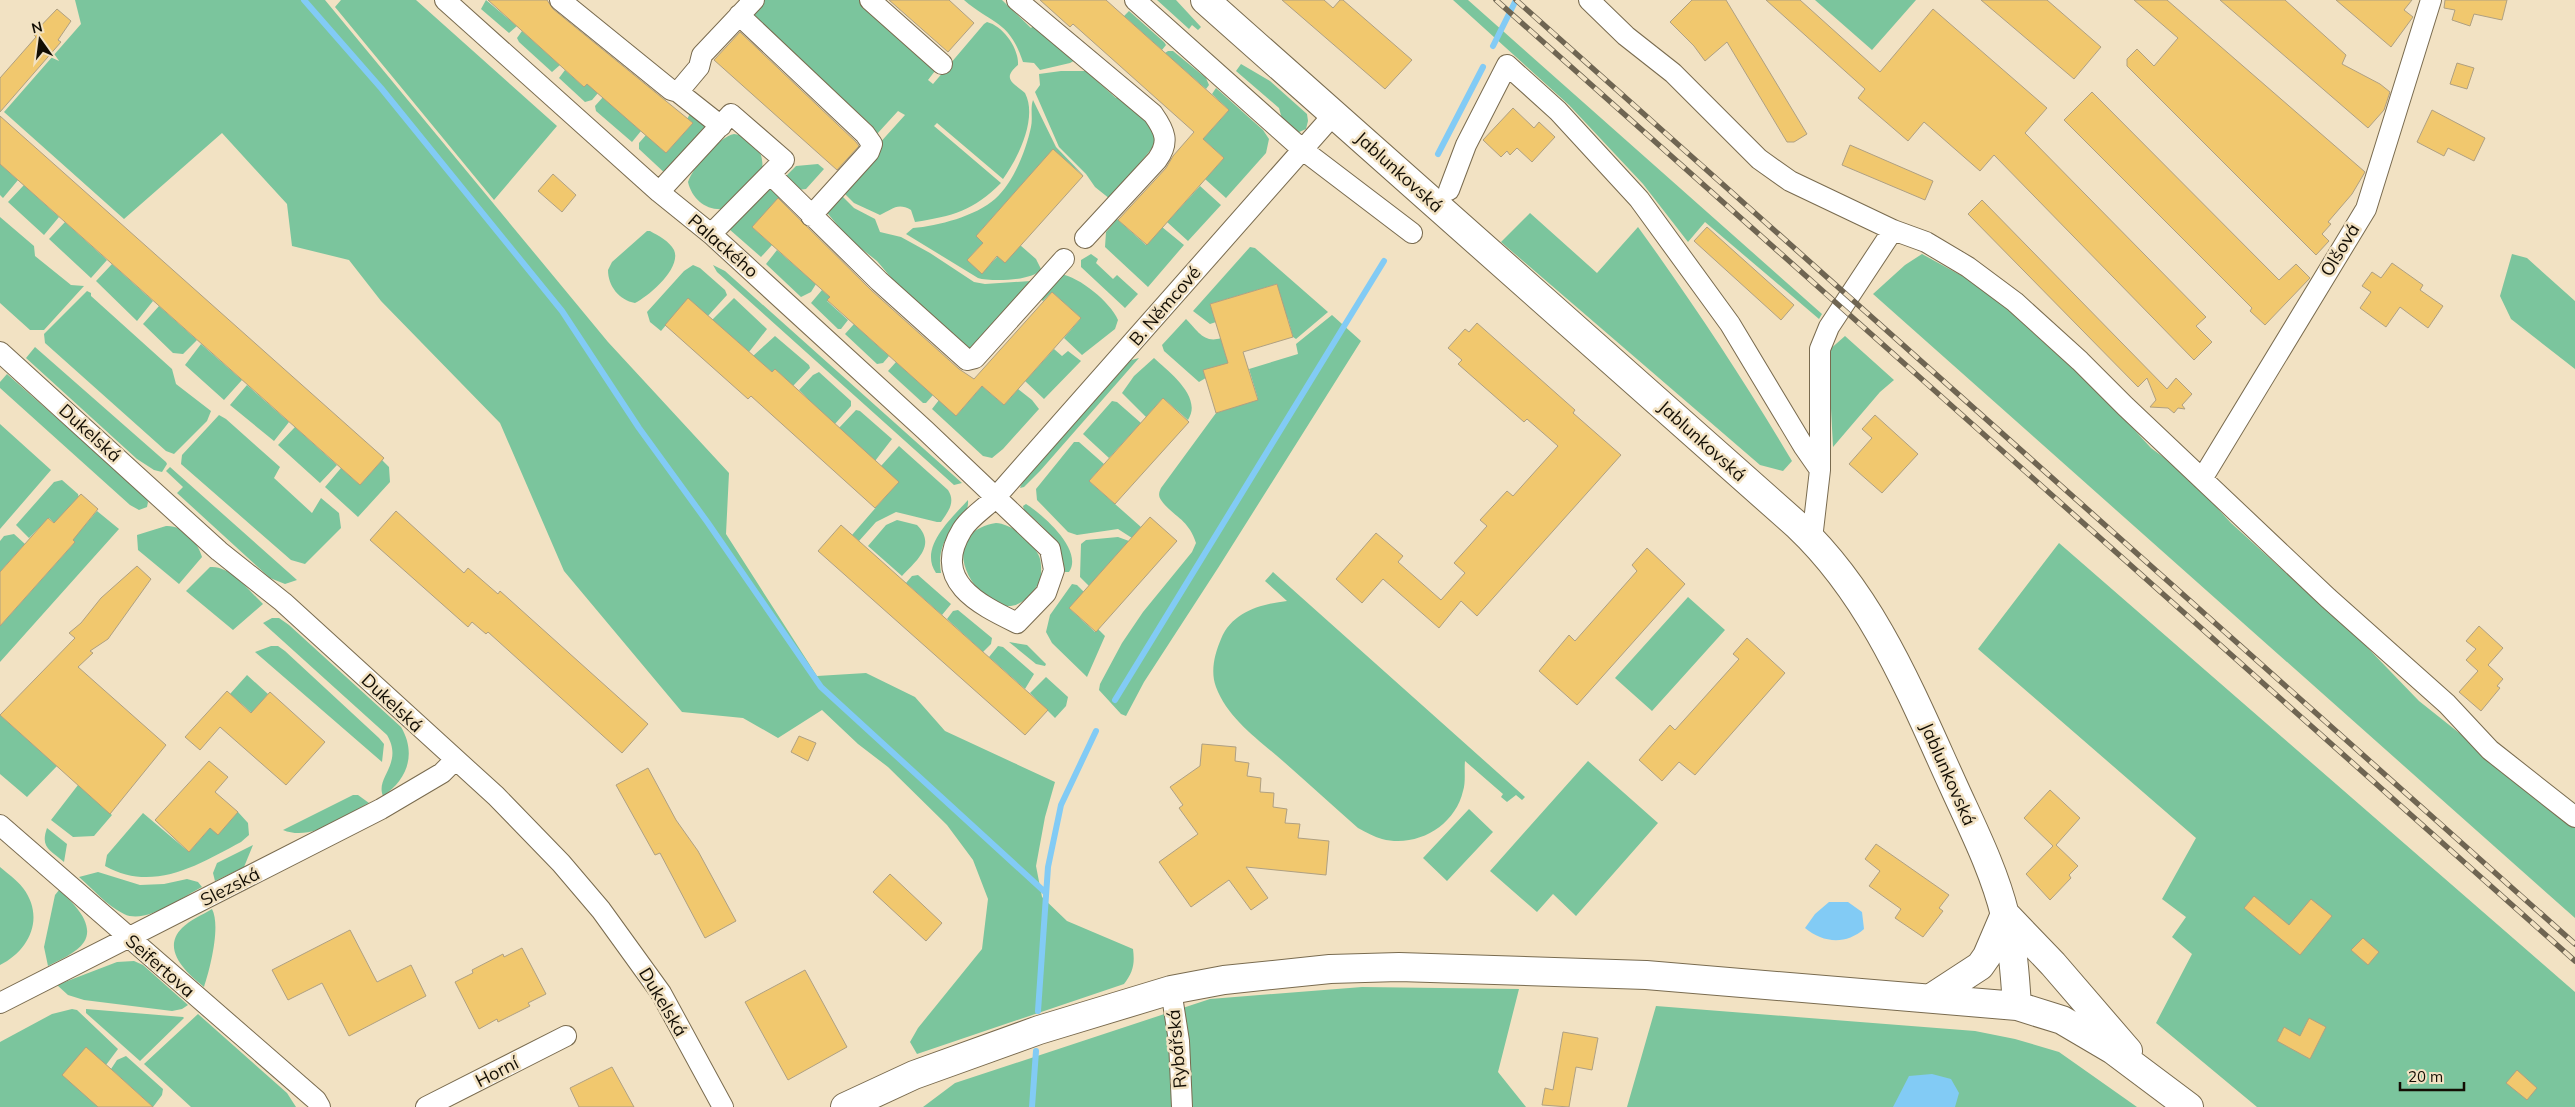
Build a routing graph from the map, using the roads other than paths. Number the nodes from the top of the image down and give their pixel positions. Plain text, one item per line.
1 (445, 0) edge
2 (560, 0) edge
3 (754, 0) edge
4 (870, 0) edge
5 (1017, 0) edge
6 (1135, 0) edge
7 (1206, 0) edge
8 (1589, 0) edge
9 (2431, 0) edge
10 (739, 16) junction
11 (942, 64) dead end
12 (678, 92) junction
13 (1334, 114) junction
14 (721, 126) junction
15 (1303, 150) junction
16 (770, 174) junction
17 (1449, 190) dead end
18 (659, 192) junction
19 (811, 216) junction
20 (1893, 230) junction
21 (1412, 232) dead end
22 (711, 234) junction
23 (1084, 238) dead end
24 (1064, 259) dead end
25 (0, 352) edge
26 (1820, 470) junction
27 (2202, 479) junction
28 (995, 498) junction
29 (1812, 539) junction
30 (455, 760) junction
31 (2575, 817) edge
32 (0, 825) edge
33 (2005, 914) junction
34 (128, 938) junction
35 (1171, 990) junction
36 (1931, 998) junction
37 (0, 1003) edge
38 (2017, 1006) junction
39 (566, 1036) dead end
40 (2147, 1074) junction
41 (320, 1107) edge
42 (426, 1107) edge
43 (723, 1107) edge
44 (845, 1107) edge
45 (1182, 1107) edge
46 (2189, 1107) edge

1 - 18 street, Palackého
2 - 12 street
3 - 10 street
4 - 11 street
5 - 23 street
6 - 15 street
7 - 13 main road, Jablunkovská
8 - 20 street
9 - 27 street, Olšová
10 - 12 street
10 - 19 street
12 - 14 street
13 - 15 street, B. Němcové
13 - 29 main road, Jablunkovská
14 - 16 street
14 - 18 street
15 - 21 street
15 - 28 street, B. Němcové
16 - 19 street
16 - 22 street
17 - 26 street
18 - 22 street, Palackého
19 - 24 street
20 - 26 street
20 - 27 street
22 - 28 street, Palackého
25 - 30 street, Dukelská
26 - 29 street
27 - 31 street
28 - 28 street
29 - 33 main road, Jablunkovská
30 - 34 street, Slezská
30 - 43 street, Dukelská
32 - 34 street, Seifertova
33 - 36 main road
33 - 38 main road, Jablunkovská
33 - 40 main road
34 - 37 street, Slezská
34 - 41 street, Seifertova
35 - 36 main road
35 - 44 main road
35 - 45 street, Rybářská
36 - 38 main road
38 - 40 main road
39 - 42 street, Horní
40 - 46 main road

